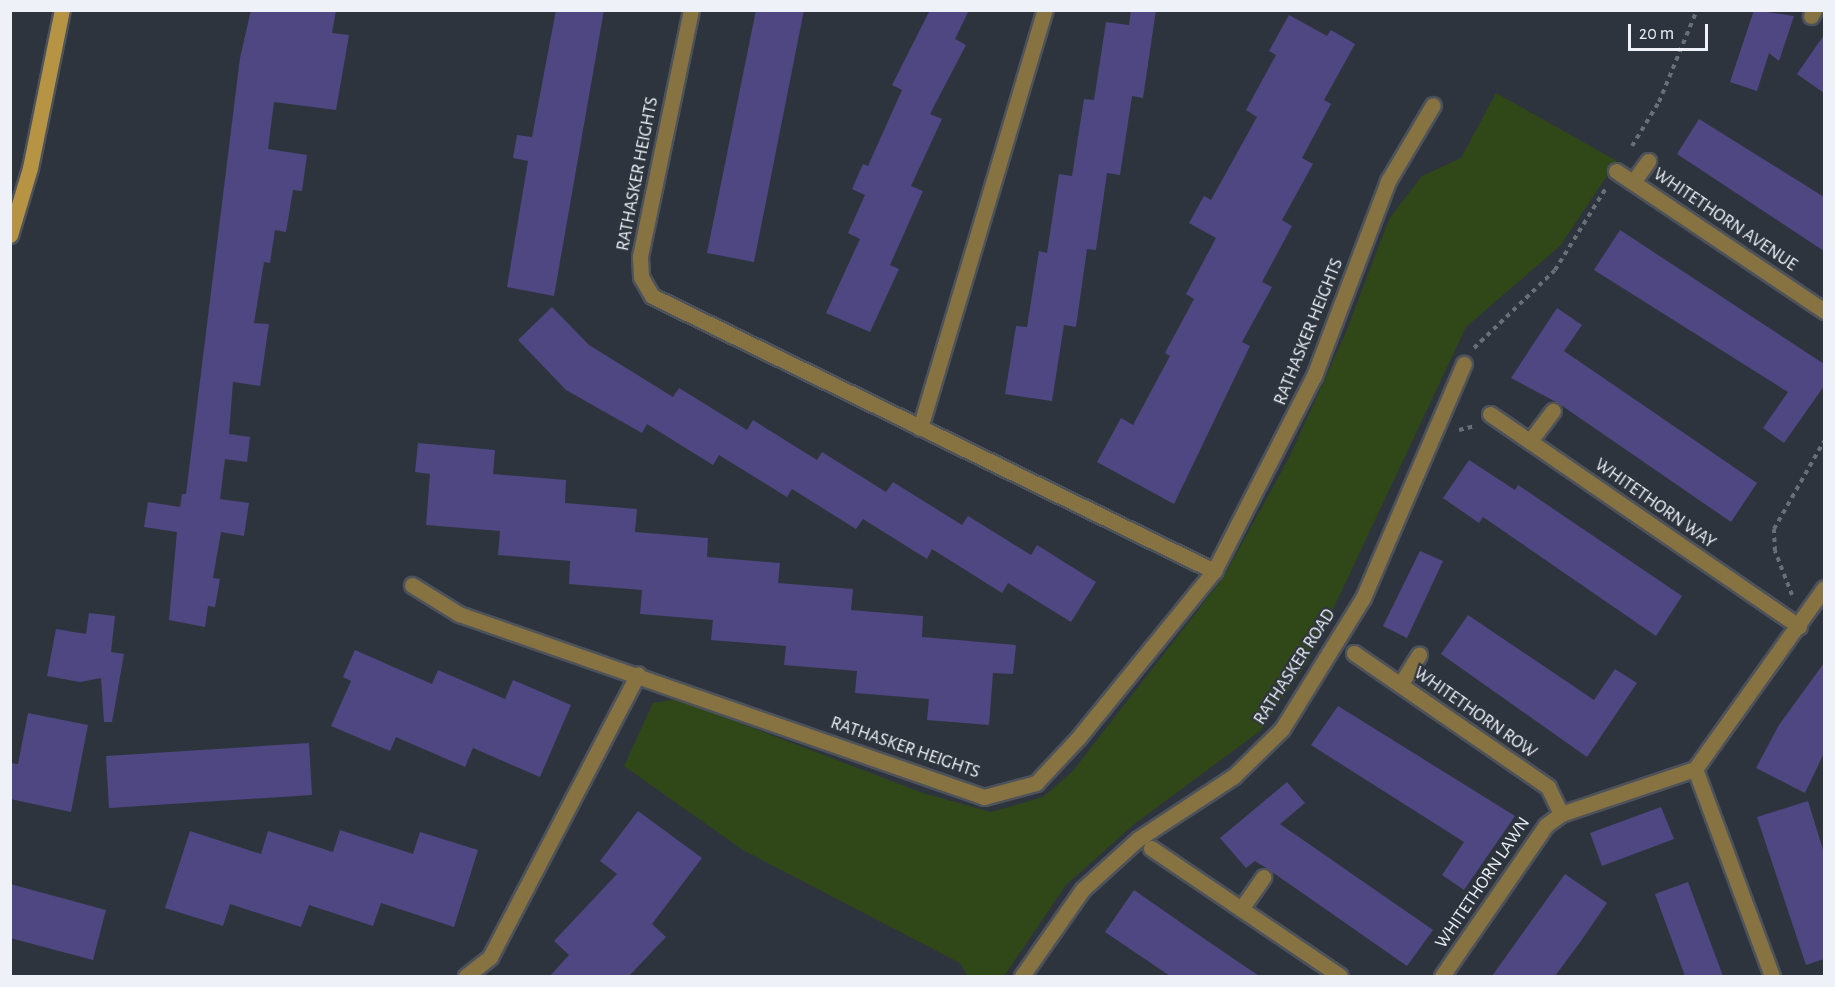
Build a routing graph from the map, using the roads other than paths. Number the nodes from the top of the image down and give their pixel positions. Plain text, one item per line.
1 (62, 10) edge
2 (691, 10) edge
3 (1045, 10) edge
4 (1433, 105) dead end
5 (1648, 161) dead end
6 (1616, 171) road end
7 (1633, 182) junction
8 (10, 235) edge
9 (1824, 311) edge
10 (1464, 364) road end
11 (1553, 411) dead end
12 (1490, 414) road end
13 (920, 428) junction
14 (1530, 441) junction
15 (1214, 571) junction
16 (412, 585) dead end
17 (1824, 588) edge
18 (1798, 626) junction
19 (1354, 653) dead end
20 (1419, 654) dead end
21 (638, 674) junction
22 (1400, 685) junction
23 (1695, 770) junction
24 (1561, 814) junction
25 (1151, 848) dead end
26 (1263, 878) dead end
27 (1241, 909) junction
28 (466, 976) edge
29 (1022, 976) edge
30 (1340, 976) edge
31 (1443, 976) edge
32 (1772, 976) edge

1 - 8 main road
2 - 13 street, RATHASKER HEIGHTS
3 - 13 street
4 - 15 street, RATHASKER HEIGHTS
5 - 7 street, WHITETHORN AVENUE
6 - 7 street, WHITETHORN AVENUE
7 - 9 street, WHITETHORN AVENUE
10 - 29 street, RATHASKER ROAD
11 - 14 street
12 - 14 street, WHITETHORN WAY
13 - 15 street, RATHASKER HEIGHTS
14 - 18 street, WHITETHORN WAY
15 - 21 street, RATHASKER HEIGHTS
16 - 21 street, RATHASKER HEIGHTS
17 - 18 street
18 - 23 street
19 - 22 street, WHITETHORN ROW
20 - 22 street
21 - 28 street
22 - 24 street, WHITETHORN ROW
23 - 24 street, WHITETHORN LAWN
23 - 32 street
24 - 31 street, WHITETHORN LAWN
25 - 27 street
26 - 27 street
27 - 30 street

